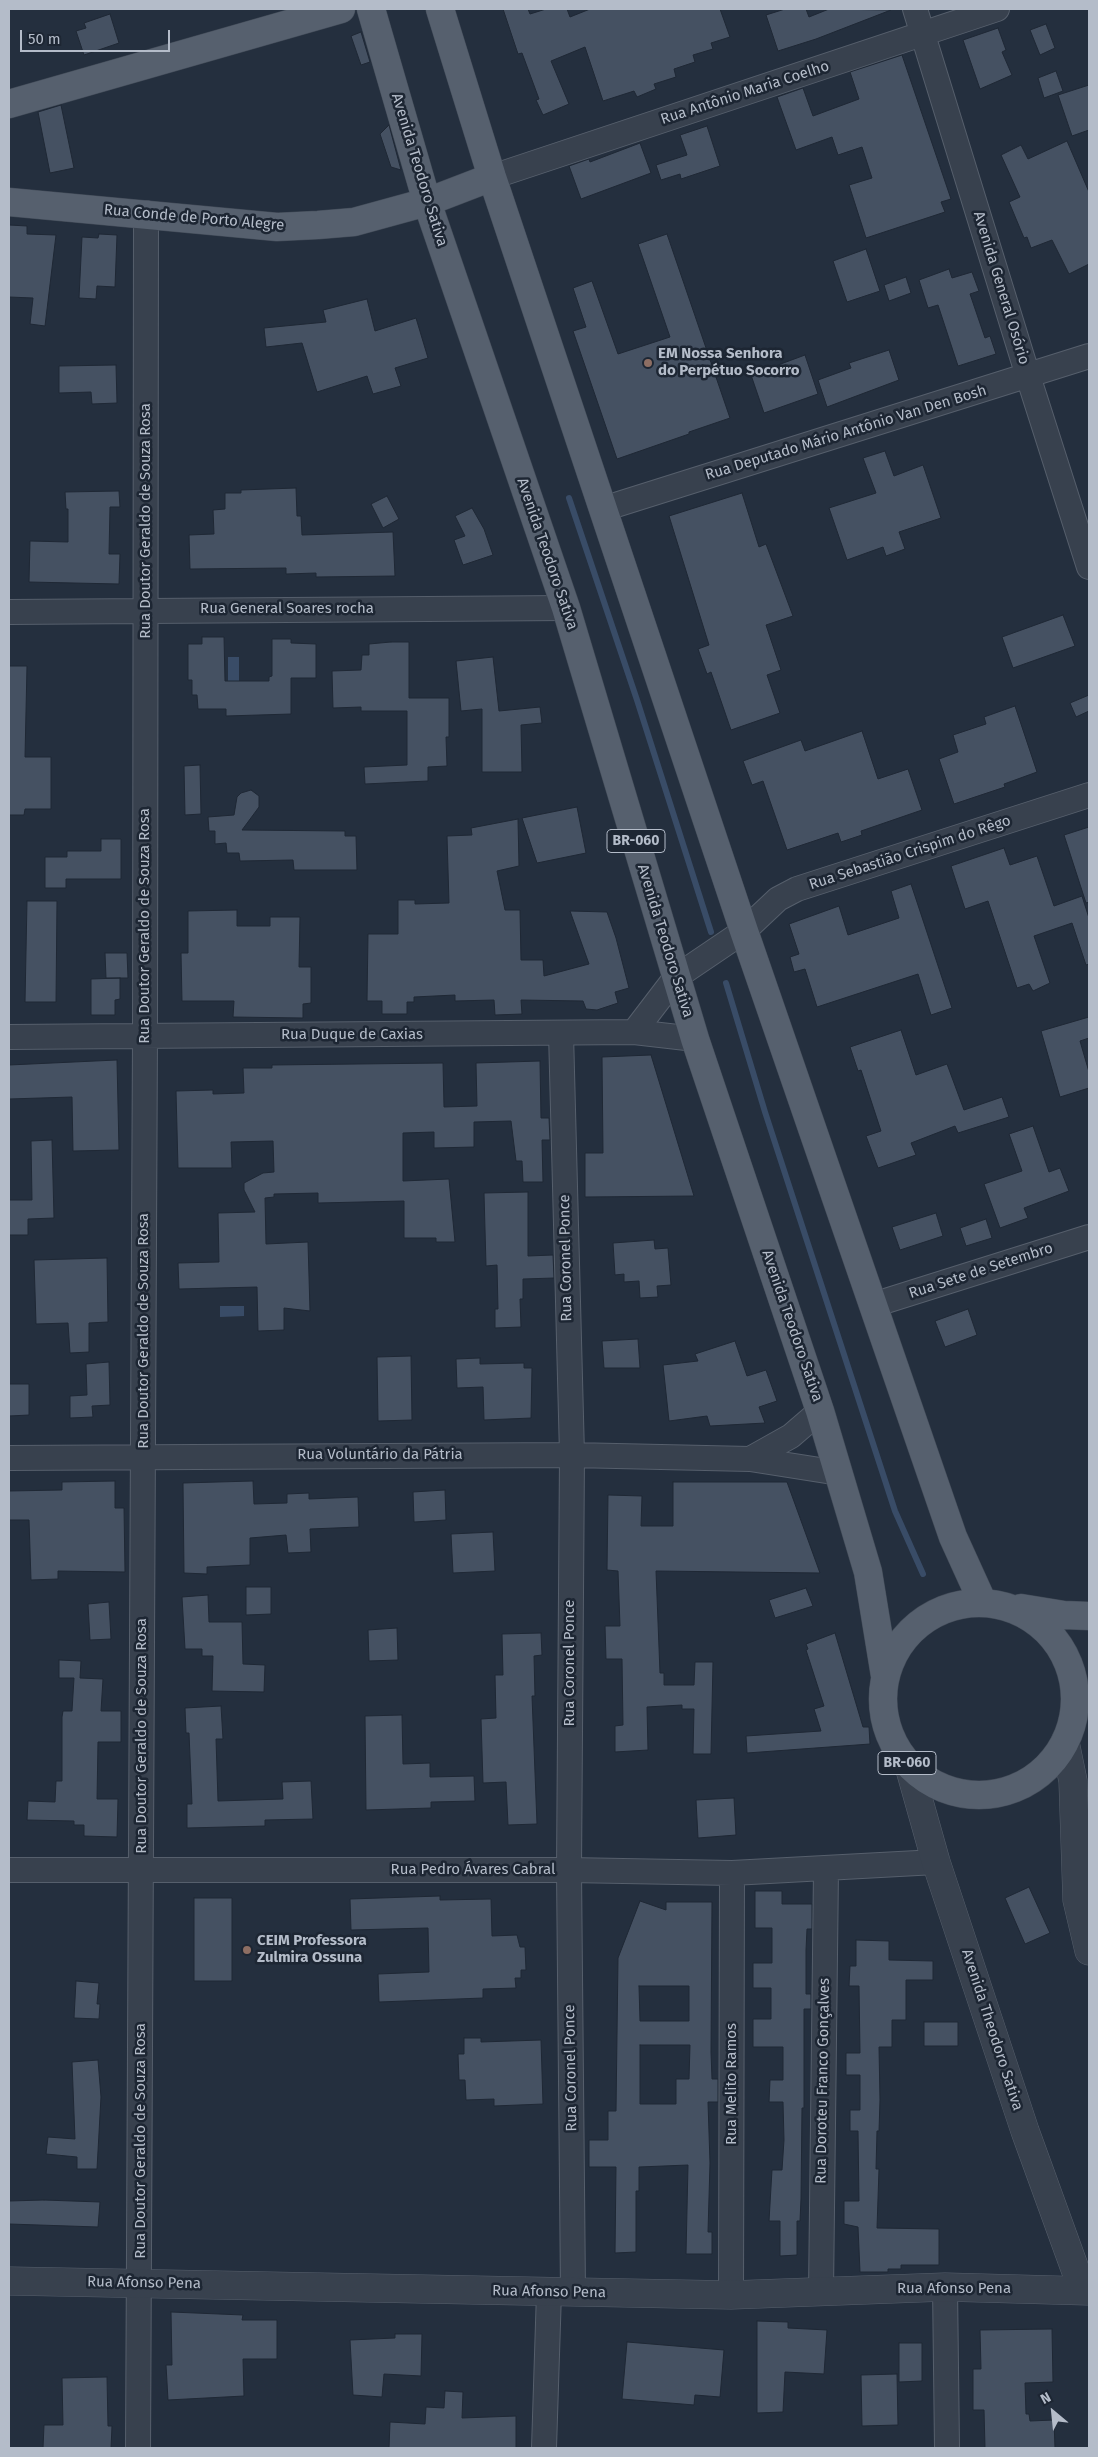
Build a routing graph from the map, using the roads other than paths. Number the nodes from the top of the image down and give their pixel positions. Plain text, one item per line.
1 (341, 9) edge
2 (371, 9) edge
3 (440, 9) edge
4 (915, 9) edge
5 (997, 9) edge
6 (923, 34) junction
7 (9, 104) edge
8 (492, 177) junction
9 (9, 202) edge
10 (427, 202) junction
11 (146, 213) junction
12 (1089, 356) edge
13 (1028, 376) junction
14 (602, 509) junction
15 (1089, 568) edge
16 (566, 608) junction
17 (146, 609) junction
18 (9, 612) edge
19 (1089, 795) edge
20 (744, 932) junction
21 (676, 976) junction
22 (634, 1032) junction
23 (561, 1033) junction
24 (145, 1036) junction
25 (9, 1037) edge
26 (695, 1039) junction
27 (1089, 1237) edge
28 (873, 1305) junction
29 (820, 1411) junction
30 (572, 1454) junction
31 (143, 1456) junction
32 (9, 1458) edge
33 (750, 1459) junction
34 (839, 1474) junction
35 (995, 1604) junction
36 (1089, 1616) edge
37 (885, 1676) junction
38 (1074, 1733) edge
39 (909, 1766) junction
40 (936, 1862) junction
41 (9, 1870) edge
42 (569, 1870) junction
43 (826, 1870) junction
44 (142, 1871) junction
45 (732, 1873) junction
46 (1089, 1951) edge
47 (9, 2281) edge
48 (140, 2283) junction
49 (945, 2287) junction
50 (1086, 2291) edge
51 (561, 2292) junction
52 (821, 2292) junction
53 (731, 2296) junction
54 (138, 2448) edge
55 (544, 2448) edge
56 (947, 2448) edge

1 - 7 main road
2 - 10 main road, Avenida Teodoro Sativa / BR-060
3 - 8 main road
4 - 6 street, Avenida General Osório
5 - 6 street, Rua Antônio Maria Coelho
6 - 8 street, Rua Antônio Maria Coelho
6 - 13 street, Avenida General Osório
8 - 10 main road, Rua Conde de Porto Alegre
8 - 14 main road
9 - 11 main road, Rua Conde de Porto Alegre
10 - 11 main road, Rua Conde de Porto Alegre
10 - 16 main road, Avenida Teodoro Sativa / BR-060
11 - 17 street, Rua Doutor Geraldo de Souza Rosa
12 - 13 street, Rua Deputado Mário Antônio Van Den Bosh
13 - 14 street, Rua Deputado Mário Antônio Van Den Bosh
13 - 15 street, Avenida General Osório
14 - 20 main road
16 - 17 street, Rua General Soares rocha
16 - 21 main road, Avenida Teodoro Sativa / BR-060
17 - 18 street, Rua General Soares rocha
17 - 24 street, Rua Doutor Geraldo de Souza Rosa
19 - 20 street, Rua Sebastião Crispim do Rêgo
20 - 21 street, Rua Sebastião Crispim do Rêgo
20 - 28 main road
21 - 22 street
21 - 26 main road, Avenida Teodoro Sativa / BR-060
22 - 23 street, Rua Duque de Caxias
22 - 26 street, Rua Duque de Caxias
23 - 24 street, Rua Duque de Caxias
23 - 30 street, Rua Coronel Ponce
24 - 25 street, Rua Duque de Caxias
24 - 31 street, Rua Doutor Geraldo de Souza Rosa
26 - 29 main road, Avenida Teodoro Sativa / BR-060
27 - 28 street, Rua Sete de Setembro
28 - 35 main road
29 - 33 street
29 - 34 main road, Avenida Teodoro Sativa / BR-060
30 - 31 street, Rua Voluntário da Pátria
30 - 33 street, Rua Voluntário da Pátria
30 - 42 street, Rua Coronel Ponce
31 - 32 street, Rua Voluntário da Pátria
31 - 44 street, Rua Doutor Geraldo de Souza Rosa
33 - 34 street, Rua Voluntário da Pátria
34 - 37 main road, Avenida Teodoro Sativa / BR-060
35 - 36 main road, BR-060
35 - 37 main road, BR-060
35 - 38 main road, BR-060
37 - 39 main road, BR-060
38 - 39 main road, BR-060
38 - 46 street
39 - 40 street, Avenida Theodoro Sativa
40 - 43 street, Rua Pedro Ávares Cabral
40 - 50 street, Avenida Theodoro Sativa
41 - 44 street, Rua Pedro Ávares Cabral
42 - 44 street, Rua Pedro Ávares Cabral
42 - 45 street, Rua Pedro Ávares Cabral
42 - 51 street, Rua Coronel Ponce
43 - 45 street, Rua Pedro Ávares Cabral
43 - 52 street, Rua Doroteu Franco Gonçalves
44 - 48 street, Rua Doutor Geraldo de Souza Rosa
45 - 53 street, Rua Melito Ramos
47 - 48 street, Rua Afonso Pena
48 - 51 street, Rua Afonso Pena
48 - 54 street, Rua Doutor Geraldo de Souza Rosa
49 - 50 street, Rua Afonso Pena
49 - 52 street, Rua Afonso Pena
49 - 56 street
51 - 53 street, Rua Afonso Pena
51 - 55 street, Rua Coronel Ponce
52 - 53 street, Rua Afonso Pena

